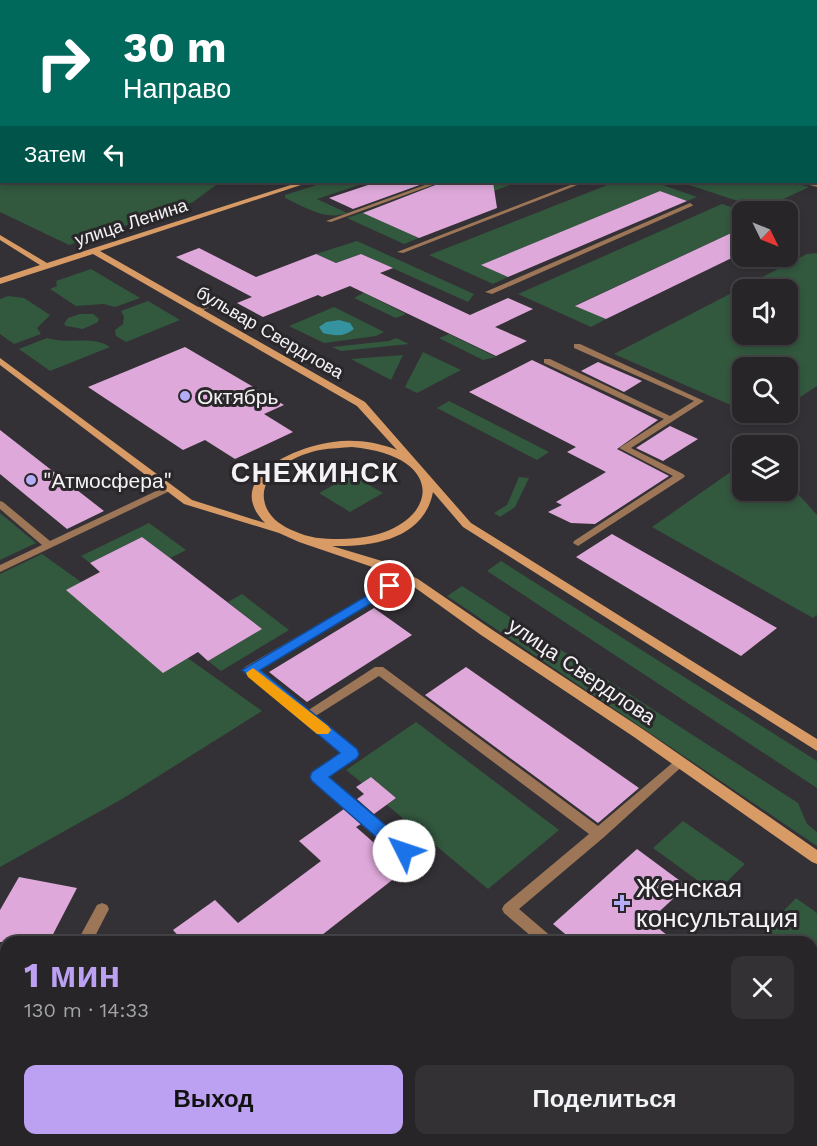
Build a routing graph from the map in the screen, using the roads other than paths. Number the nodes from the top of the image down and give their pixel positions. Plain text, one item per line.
1 (303, 183) edge
2 (435, 183) edge
3 (579, 183) edge
4 (690, 205) dead end
5 (329, 221) dead end
6 (0, 237) edge
7 (94, 251) junction
8 (401, 252) dead end
9 (45, 265) junction
10 (0, 280) edge
11 (489, 292) dead end
12 (213, 303) dead end
13 (199, 309) junction
14 (577, 346) dead end
15 (0, 361) edge
16 (547, 362) dead end
17 (670, 419) junction
18 (414, 462) junction
19 (428, 479) junction
20 (169, 488) junction
21 (0, 504) edge
22 (281, 531) junction
23 (312, 541) junction
24 (578, 543) dead end
25 (49, 546) junction
26 (0, 569) edge
27 (405, 577) junction
28 (306, 717) junction
29 (817, 746) edge
30 (681, 762) junction
31 (598, 834) junction
32 (817, 858) edge
33 (421, 866) dead end
34 (102, 909) dead end
35 (87, 936) edge
36 (541, 936) edge

1 - 7 street, улица Ленина
2 - 5 lane
3 - 8 lane
4 - 11 lane
6 - 9 street
7 - 9 street, улица Ленина
7 - 13 street, бульвар Свердлова
9 - 10 street, улица Ленина
12 - 13 lane
13 - 18 street, бульвар Свердлова
14 - 17 lane
15 - 20 street
16 - 17 lane
17 - 24 lane
18 - 19 street
18 - 22 street
19 - 23 street
19 - 29 street
20 - 22 street
20 - 25 lane
21 - 25 lane
22 - 23 street
23 - 27 street, улица Свердлова
25 - 26 lane
27 - 28 lane
27 - 30 street, улица Свердлова
28 - 31 lane
28 - 33 lane
30 - 31 lane
30 - 32 street, улица Свердлова
31 - 36 lane
34 - 35 lane

